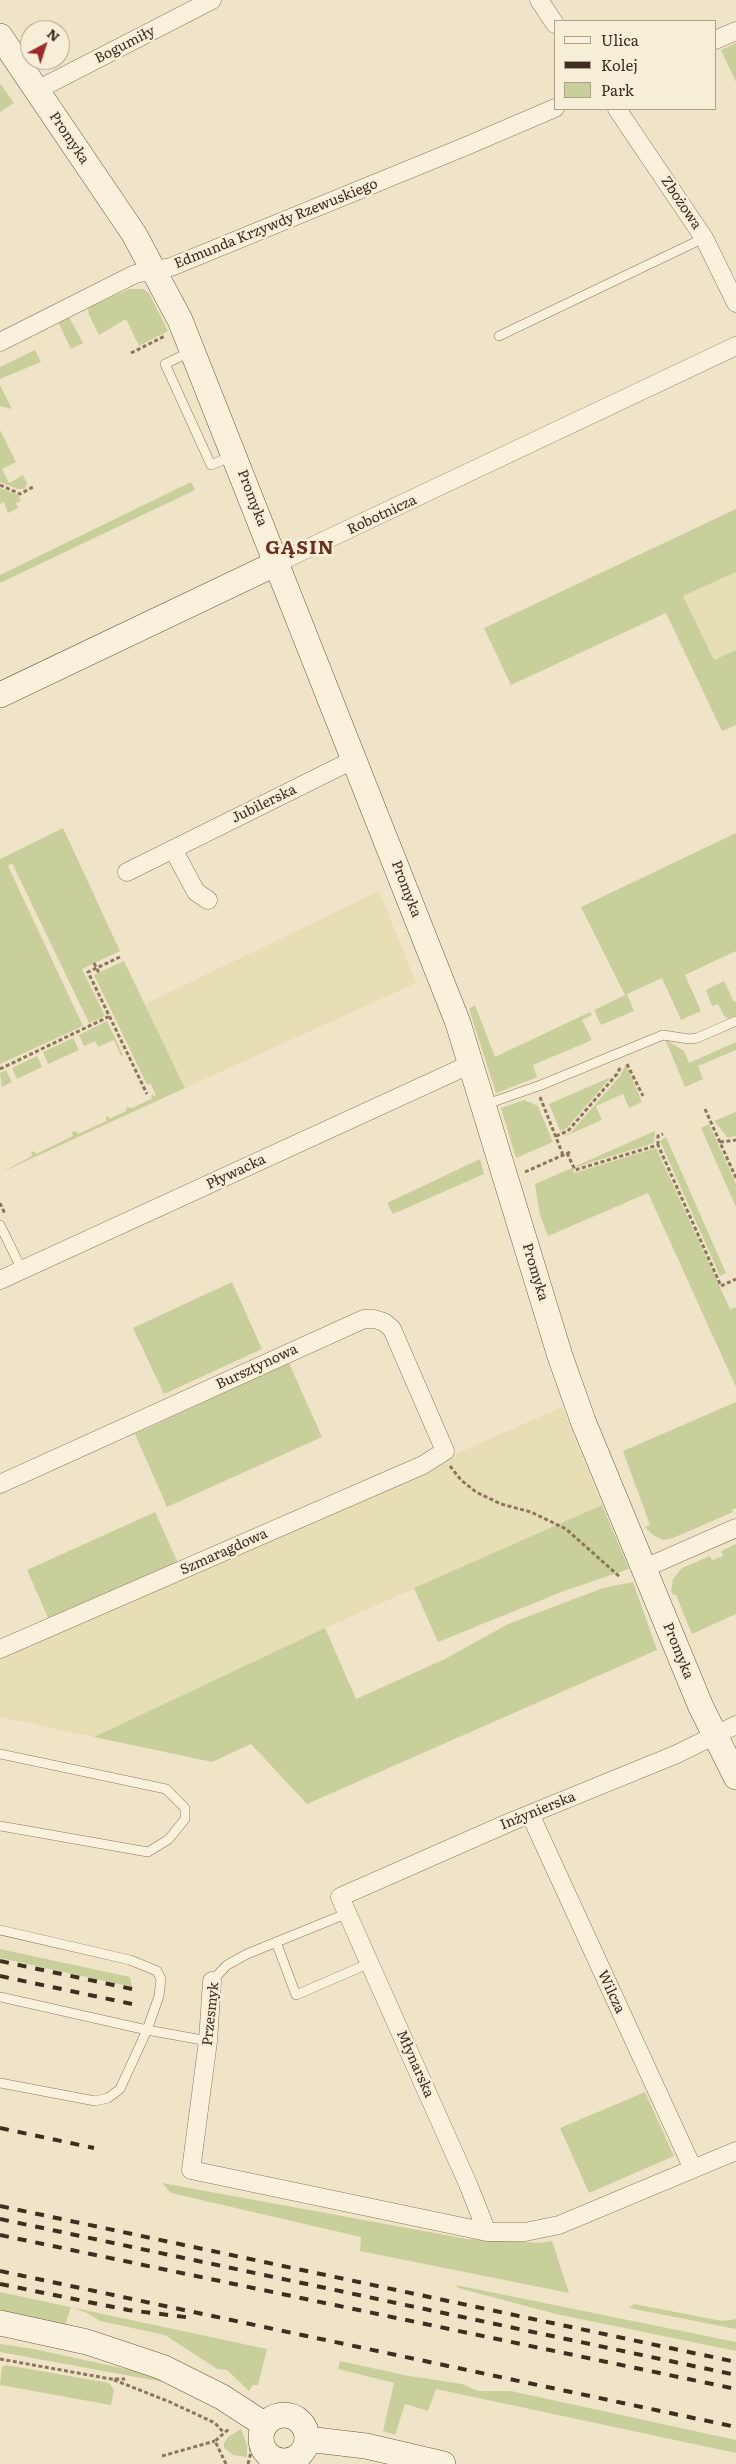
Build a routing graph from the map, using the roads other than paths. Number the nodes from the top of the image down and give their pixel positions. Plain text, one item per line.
1 (212, 0) edge
2 (539, 0) edge
3 (554, 22) edge
4 (736, 30) edge
5 (0, 36) edge
6 (716, 40) edge
7 (37, 90) junction
8 (554, 108) edge
9 (618, 110) edge
10 (704, 238) junction
11 (155, 270) junction
12 (736, 303) edge
13 (499, 336) dead end
14 (0, 342) edge
15 (736, 346) edge
16 (277, 563) junction
17 (0, 695) edge
18 (355, 759) junction
19 (174, 849) junction
20 (127, 872) dead end
21 (208, 900) dead end
22 (736, 1022) edge
23 (471, 1064) junction
24 (484, 1105) junction
25 (0, 1224) edge
26 (22, 1270) junction
27 (0, 1280) edge
28 (446, 1451) joint
29 (0, 1484) edge
30 (736, 1528) edge
31 (645, 1568) junction
32 (0, 1650) edge
33 (725, 1731) edge
34 (0, 1754) edge
35 (736, 1777) edge
36 (530, 1814) junction
37 (0, 1826) edge
38 (340, 1897) joint
39 (348, 1913) junction
40 (0, 1930) edge
41 (276, 1942) junction
42 (370, 1963) junction
43 (212, 1980) joint
44 (0, 1997) edge
45 (147, 2030) junction
46 (208, 2041) junction
47 (0, 2083) edge
48 (736, 2151) edge
49 (693, 2169) junction
50 (487, 2232) junction
51 (0, 2323) edge
52 (265, 2425) junction
53 (307, 2439) junction
54 (271, 2461) edge
55 (443, 2464) edge

1 - 7 street, Bogumiły
2 - 3 street
4 - 6 street
5 - 7 street, Promyka
7 - 11 street, Promyka
8 - 11 street, Edmunda Krzywdy Rzewuskiego
9 - 10 street, Zbożowa
10 - 12 street, Zbożowa
10 - 13 lane
11 - 14 street, Edmunda Krzywdy Rzewuskiego
11 - 16 street, Promyka
15 - 16 street, Robotnicza
16 - 17 street, Robotnicza
16 - 18 street, Promyka
18 - 19 street, Jubilerska
18 - 23 street, Promyka
19 - 20 street, Jubilerska
19 - 21 street
22 - 24 lane
23 - 24 street, Promyka
23 - 26 street, Pływacka
24 - 31 street, Promyka
25 - 26 lane
26 - 27 street, Pływacka
28 - 29 street, Bursztynowa
28 - 32 street, Szmaragdowa
30 - 31 street
31 - 33 street, Promyka
33 - 35 street, Promyka
33 - 36 street, Inżynierska
34 - 37 lane
36 - 38 street, Inżynierska
36 - 49 street, Wilcza
38 - 39 street, Młynarska
39 - 41 lane, Przesmyk
39 - 42 street, Młynarska
40 - 45 lane
41 - 42 lane
41 - 43 lane, Przesmyk
42 - 50 street, Młynarska
43 - 46 street, Przesmyk
44 - 45 lane
45 - 46 lane
45 - 47 lane
46 - 50 street, Przesmyk
48 - 49 street
49 - 50 street
51 - 52 street
52 - 53 street
52 - 54 street
53 - 54 street
53 - 55 street

